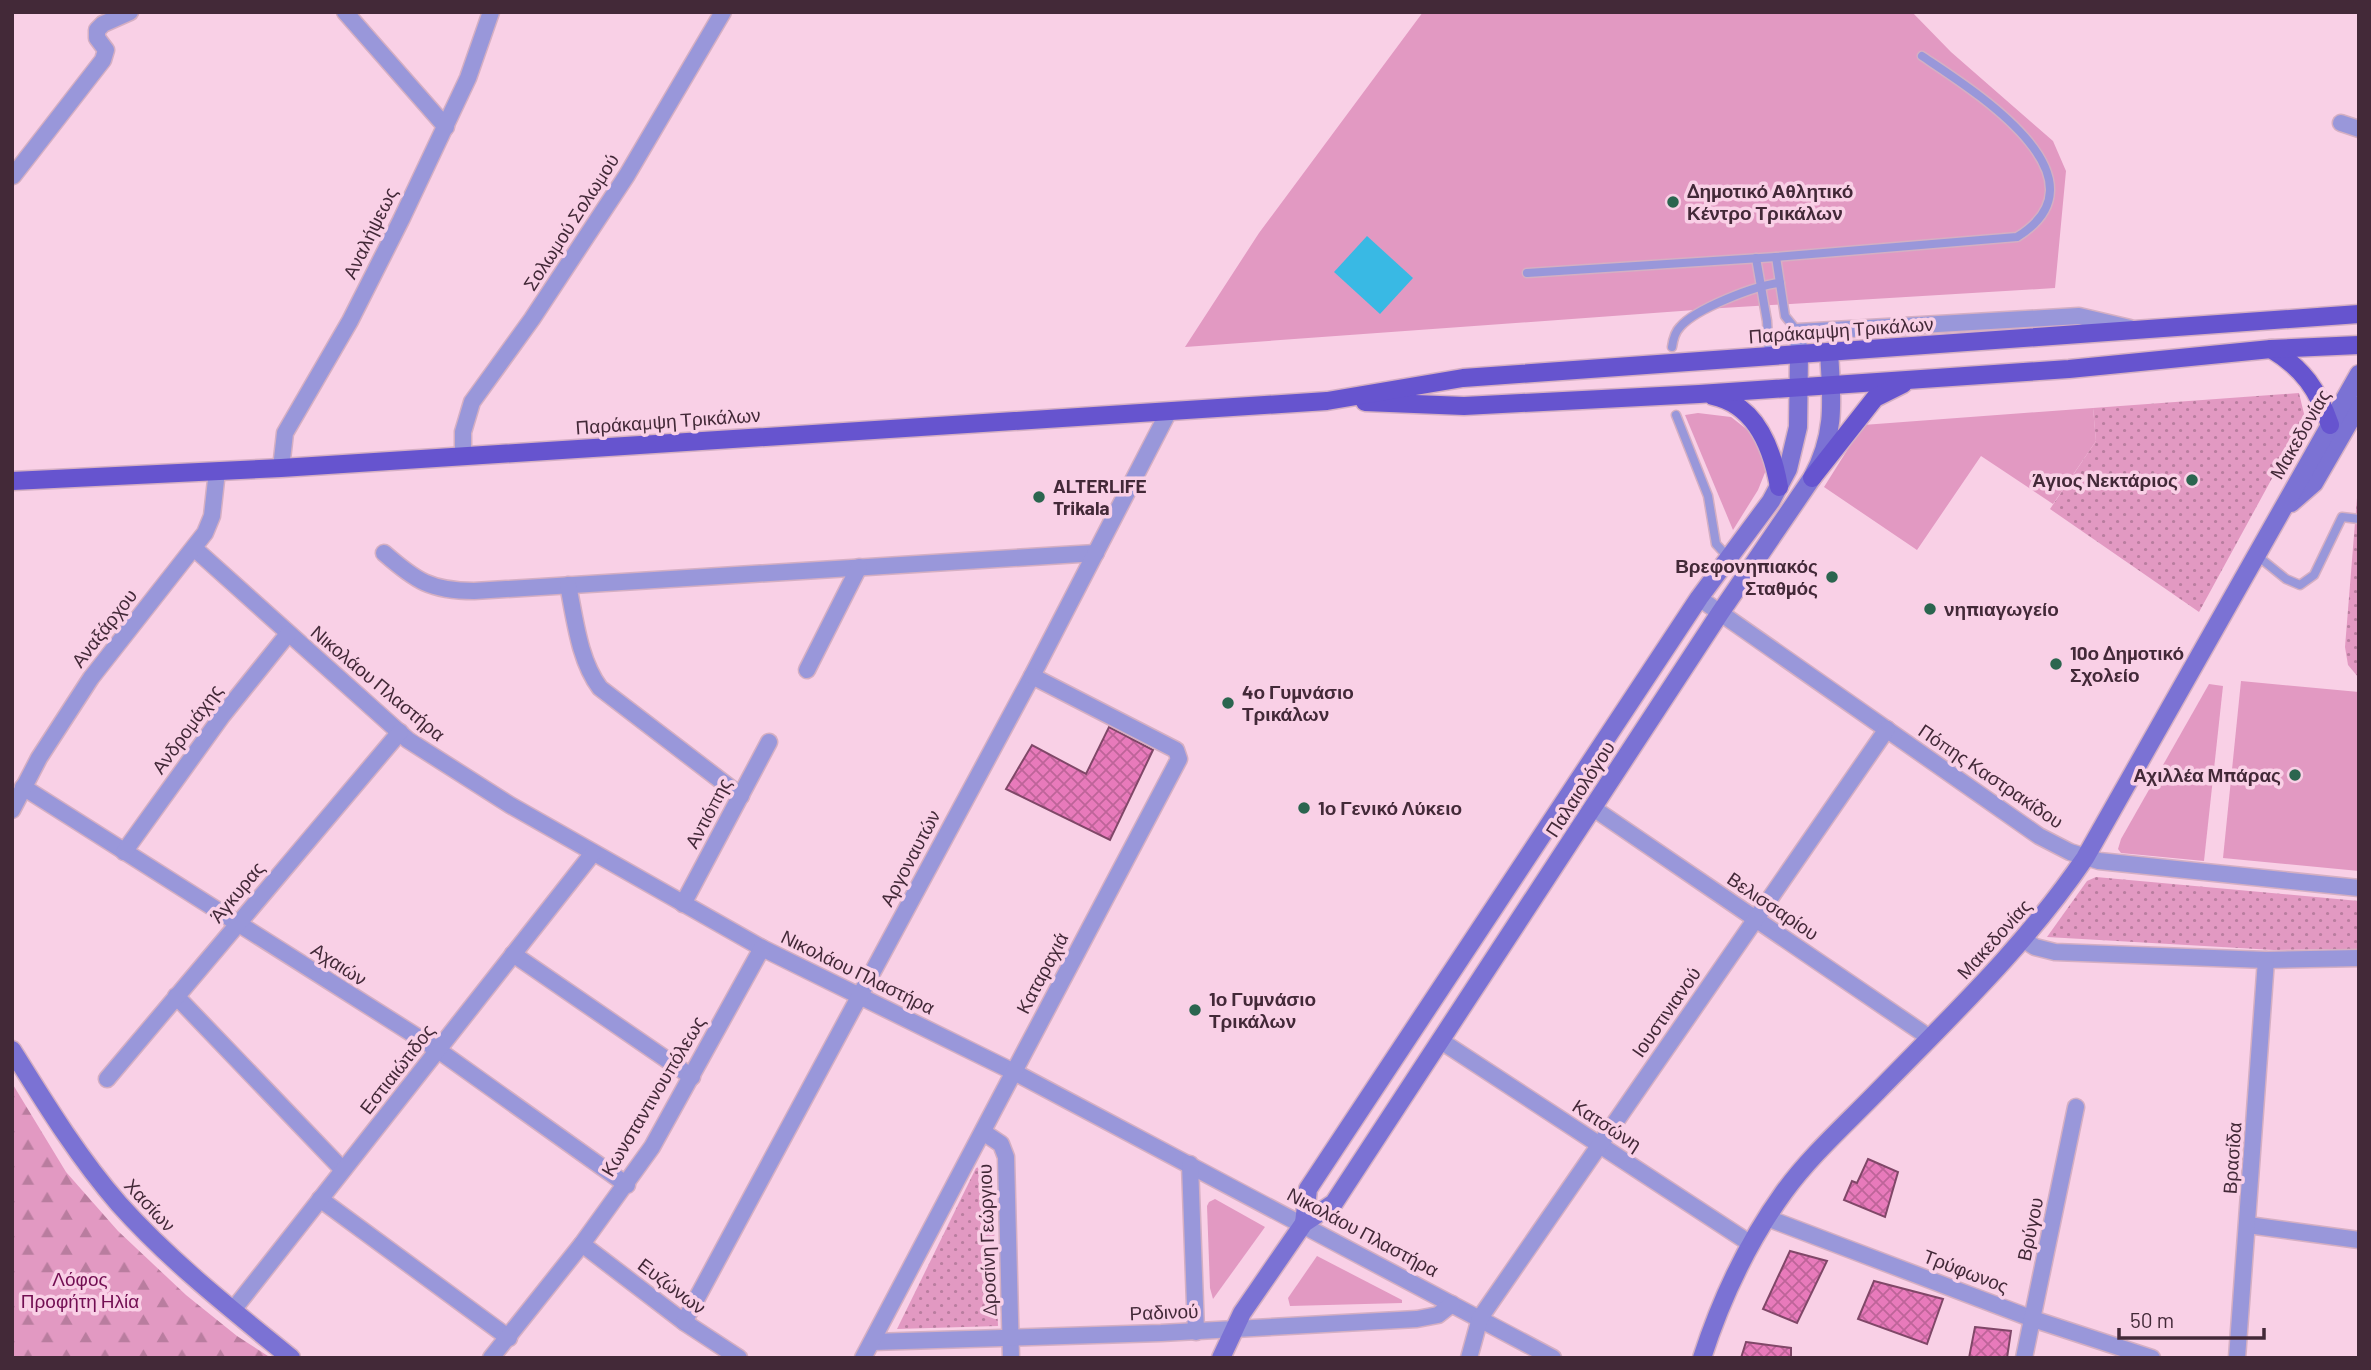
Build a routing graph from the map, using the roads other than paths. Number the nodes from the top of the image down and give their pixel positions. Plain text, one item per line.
1 (130, 12) edge
2 (345, 12) edge
3 (491, 12) edge
4 (723, 12) edge
5 (1922, 56) dead end
6 (2341, 123) dead end
7 (446, 127) junction
8 (2359, 129) edge
9 (13, 176) edge
10 (1776, 257) junction
11 (1756, 258) junction
12 (1527, 273) dead end
13 (1780, 283) junction
14 (1761, 284) junction
15 (2359, 314) edge
16 (2136, 329) junction
17 (1828, 331) junction
18 (1798, 332) junction
19 (2359, 345) edge
20 (1672, 347) dead end
21 (2271, 349) junction
22 (1829, 352) junction
23 (1799, 354) junction
24 (1769, 356) junction
25 (2359, 374) edge
26 (1913, 380) junction
27 (1831, 385) junction
28 (1800, 387) junction
29 (1699, 394) junction
30 (1327, 401) junction
31 (2359, 405) edge
32 (1170, 411) junction
33 (1676, 415) dead end
34 (2330, 425) junction
35 (463, 455) junction
36 (281, 468) junction
37 (217, 471) junction
38 (1812, 478) junction
39 (12, 481) edge
40 (1779, 487) junction
41 (2278, 515) junction
42 (2359, 519) edge
43 (195, 549) junction
44 (384, 553) dead end
45 (1096, 553) junction
46 (2255, 554) junction
47 (1729, 558) junction
48 (859, 567) junction
49 (568, 585) junction
50 (1699, 598) junction
51 (1720, 613) junction
52 (288, 634) junction
53 (807, 670) dead end
54 (1032, 676) junction
55 (1887, 729) junction
56 (400, 732) junction
57 (769, 743) dead end
58 (23, 788) junction
59 (741, 796) junction
60 (1593, 808) junction
61 (12, 810) edge
62 (124, 852) junction
63 (593, 853) junction
64 (2085, 858) junction
65 (2359, 888) edge
66 (683, 904) junction
67 (1756, 919) junction
68 (239, 923) junction
69 (2024, 940) junction
70 (762, 948) junction
71 (513, 954) junction
72 (2359, 958) edge
73 (2266, 960) junction
74 (176, 996) junction
75 (860, 996) junction
76 (1930, 1038) junction
77 (1441, 1041) junction
78 (12, 1050) edge
79 (438, 1050) junction
80 (1014, 1072) junction
81 (692, 1077) junction
82 (107, 1079) dead end
83 (2076, 1107) dead end
84 (983, 1132) junction
85 (1599, 1145) junction
86 (1190, 1164) junction
87 (343, 1170) junction
88 (627, 1185) junction
89 (320, 1199) junction
90 (1767, 1218) junction
91 (1304, 1223) junction
92 (2248, 1225) junction
93 (2359, 1240) edge
94 (582, 1244) junction
95 (1751, 1244) junction
96 (1452, 1304) junction
97 (233, 1310) junction
98 (1480, 1318) junction
99 (2033, 1319) junction
100 (684, 1322) junction
101 (1234, 1330) junction
102 (1196, 1332) junction
103 (509, 1338) junction
104 (1011, 1339) junction
105 (872, 1342) junction
106 (291, 1358) edge
107 (491, 1358) edge
108 (739, 1358) edge
109 (863, 1358) edge
110 (1012, 1358) edge
111 (1221, 1358) edge
112 (1469, 1358) edge
113 (1553, 1358) edge
114 (1702, 1358) edge
115 (2024, 1358) edge
116 (2152, 1358) edge
117 (2236, 1358) edge

1 - 9 street
2 - 7 street
3 - 7 street, Αναλήψεως
4 - 35 street, Σολωμού Σολωμού
5 - 10 lane
6 - 8 street
7 - 36 street, Αναλήψεως
10 - 11 lane
10 - 13 lane
11 - 12 lane
11 - 14 lane
13 - 14 lane
13 - 18 lane
14 - 20 lane
14 - 24 lane
15 - 16 main road, Παράκαμψη Τρικάλων
16 - 17 street
16 - 22 main road, Παράκαμψη Τρικάλων
17 - 18 street
17 - 22 street
18 - 23 street
19 - 21 main road, Παράκαμψη Τρικάλων
21 - 26 main road, Παράκαμψη Τρικάλων
21 - 34 main road
22 - 23 main road, Παράκαμψη Τρικάλων
22 - 27 main road, Παλαιολόγου
23 - 24 main road, Παράκαμψη Τρικάλων
23 - 28 main road, Παλαιολόγου
24 - 30 main road, Παράκαμψη Τρικάλων
25 - 34 main road, Μακεδονίας
26 - 27 main road, Παράκαμψη Τρικάλων
26 - 38 main road
27 - 28 main road, Παράκαμψη Τρικάλων
27 - 38 main road, Παλαιολόγου
28 - 29 main road, Παράκαμψη Τρικάλων
28 - 40 main road, Παλαιολόγου
29 - 30 main road, Παράκαμψη Τρικάλων
29 - 40 main road
30 - 32 main road, Παράκαμψη Τρικάλων
31 - 41 main road, Μακεδονίας
32 - 35 main road, Παράκαμψη Τρικάλων
32 - 45 street, Αργοναυτών
33 - 47 lane
34 - 41 main road, Μακεδονίας
35 - 36 main road, Παράκαμψη Τρικάλων
36 - 37 main road, Παράκαμψη Τρικάλων
37 - 39 main road, Παράκαμψη Τρικάλων
37 - 43 street, Αναξάρχου
38 - 51 main road, Παλαιολόγου
40 - 47 main road, Παλαιολόγου
41 - 46 main road, Μακεδονίας
42 - 46 lane
43 - 52 street, Νικολάου Πλαστήρα
43 - 58 street, Αναξάρχου
44 - 49 street
45 - 48 street
45 - 54 street, Αργοναυτών
46 - 64 main road, Μακεδονίας
47 - 50 main road, Παλαιολόγου
48 - 49 street
48 - 53 street
49 - 59 street
50 - 51 street, Πόπης Καστρακίδου
50 - 91 main road, Παλαιολόγου
51 - 55 street, Πόπης Καστρακίδου
51 - 60 main road, Παλαιολόγου
52 - 56 street, Νικολάου Πλαστήρα
52 - 62 street, Ανδρομάχης
54 - 75 street, Αργοναυτών
54 - 80 street, Καταραχιά
55 - 64 street, Πόπης Καστρακίδου
55 - 67 street, Ιουστινιανού
56 - 63 street, Νικολάου Πλαστήρα
56 - 68 street, Άγκυρας
57 - 59 street, Αντιόπης
58 - 61 street, Αναξάρχου
58 - 62 street, Αχαιών
59 - 66 street, Αντιόπης
60 - 67 street, Βελισσαρίου
60 - 77 main road, Παλαιολόγου
62 - 68 street, Αχαιών
63 - 66 street, Νικολάου Πλαστήρα
63 - 71 street, Εστιαιώτιδος
64 - 65 street, Πόπης Καστρακίδου
64 - 69 main road, Μακεδονίας
66 - 70 street, Νικολάου Πλαστήρα
67 - 76 street, Βελισσαρίου
67 - 85 street, Ιουστινιανού
68 - 74 street, Άγκυρας
68 - 79 street, Αχαιών
69 - 73 street
69 - 76 main road, Μακεδονίας
70 - 75 street, Νικολάου Πλαστήρα
70 - 81 street, Κωνσταντινουπόλεως
71 - 79 street, Εστιαιώτιδος
71 - 81 street
72 - 73 street
73 - 92 street, Βρασίδα
74 - 82 street, Άγκυρας
74 - 87 street
75 - 80 street, Νικολάου Πλαστήρα
75 - 100 street, Αργοναυτών
76 - 90 main road, Μακεδονίας
77 - 85 street, Κατσώνη
77 - 91 main road, Παλαιολόγου
78 - 97 main road, Χασίων
79 - 87 street, Εστιαιώτιδος
79 - 88 street, Αχαιών
80 - 84 street, Καταραχιά
80 - 86 street, Νικολάου Πλαστήρα
81 - 88 street, Κωνσταντινουπόλεως
83 - 99 street, Βρύγου
84 - 104 street, Δροσίνη Γεώργιου
84 - 105 street, Καταραχιά
85 - 95 street, Κατσώνη
85 - 98 street, Ιουστινιανού
86 - 91 street, Νικολάου Πλαστήρα
86 - 102 street
87 - 89 street, Εστιαιώτιδος
88 - 94 street, Κωνσταντινουπόλεως
89 - 97 street, Εστιαιώτιδος
89 - 103 street
90 - 95 main road, Μακεδονίας
90 - 99 street, Τρύφωνος
91 - 96 street, Νικολάου Πλαστήρα
91 - 101 main road, Παλαιολόγου
92 - 93 street
92 - 117 street, Βρασίδα
94 - 100 street, Ευζώνων
94 - 103 street, Κωνσταντινουπόλεως
95 - 114 main road, Μακεδονίας
96 - 98 street, Νικολάου Πλαστήρα
96 - 101 street, Ραδινού
97 - 106 main road, Χασίων
98 - 112 street, Ιουστινιανού
98 - 113 street, Νικολάου Πλαστήρα
99 - 115 street, Βρύγου
99 - 116 street, Τρύφωνος
100 - 108 street, Ευζώνων
101 - 102 street, Ραδινού
101 - 111 main road, Παλαιολόγου
102 - 104 street, Ραδινού
103 - 107 street, Κωνσταντινουπόλεως
104 - 105 street, Ραδινού
104 - 110 street, Δροσίνη Γεώργιου
105 - 109 street, Καταραχιά

